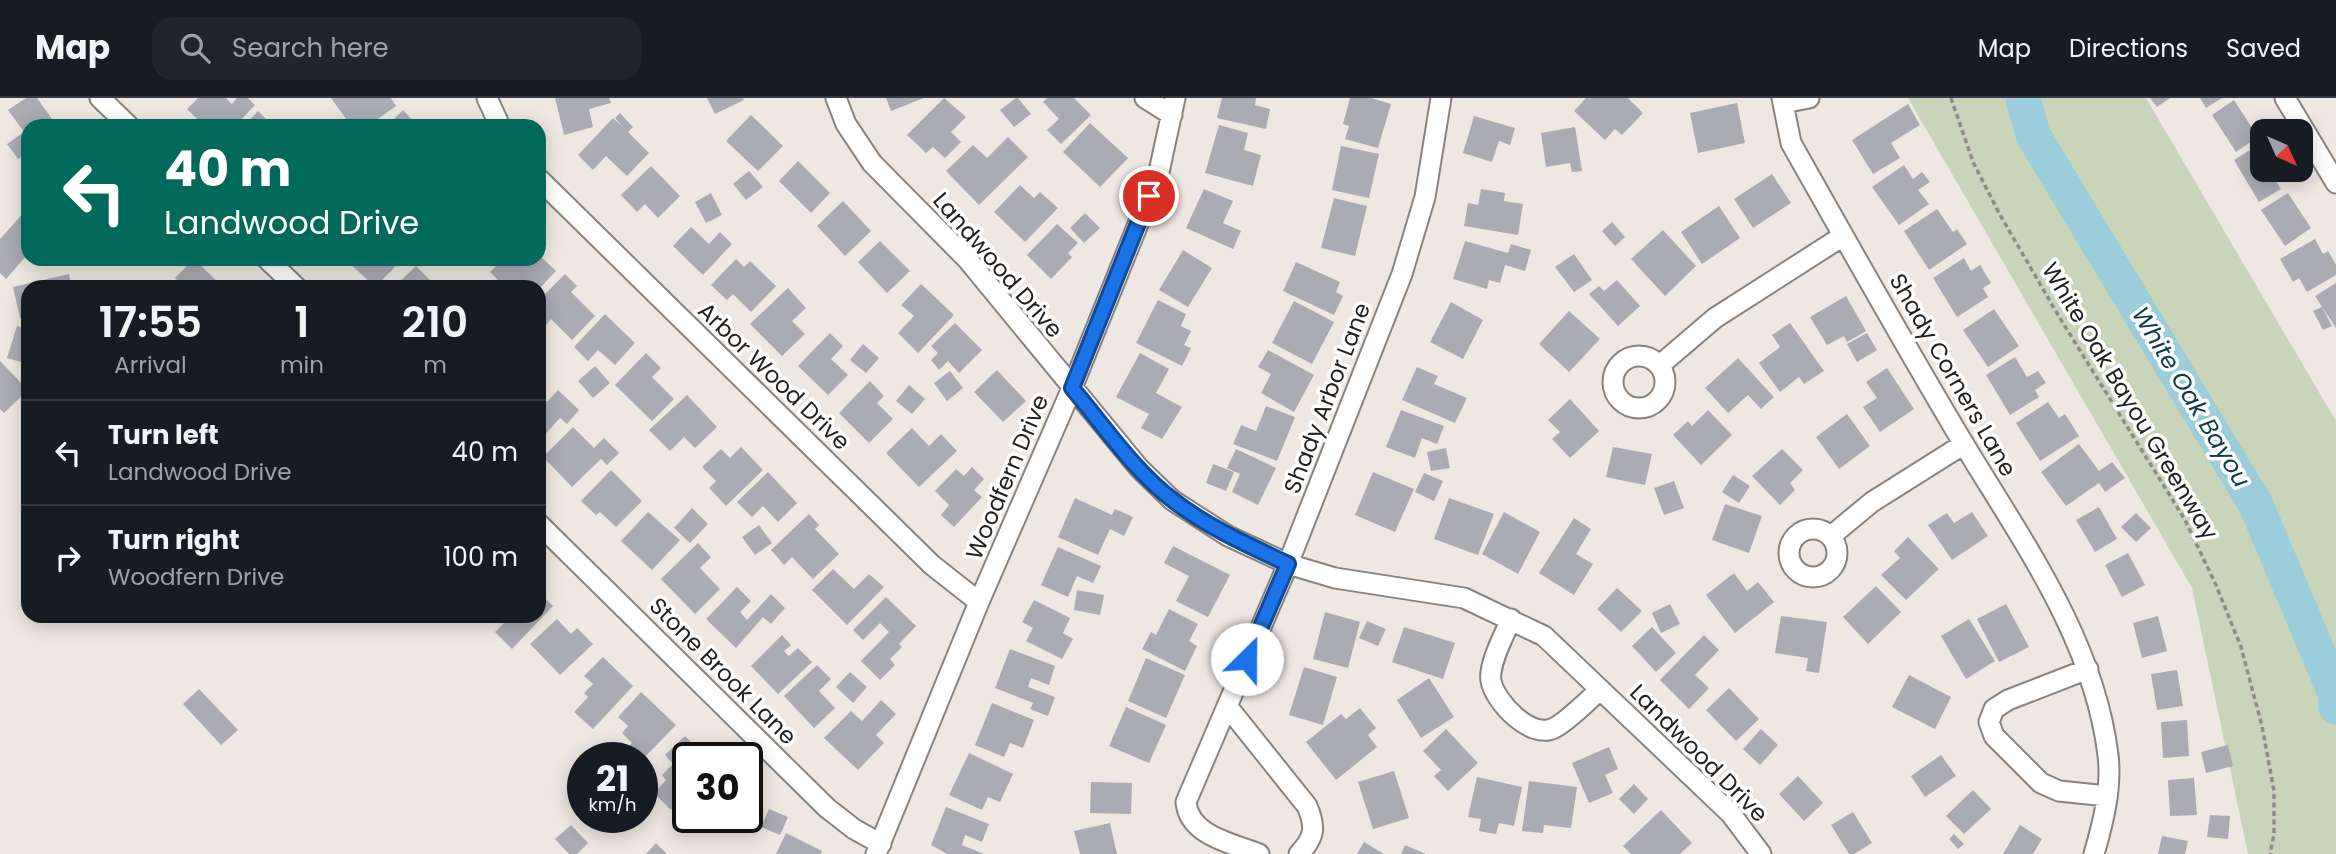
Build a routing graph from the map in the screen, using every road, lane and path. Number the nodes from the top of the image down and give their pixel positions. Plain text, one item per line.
1 (100, 98) edge
2 (487, 98) edge
3 (836, 98) edge
4 (1145, 98) edge
5 (1441, 98) edge
6 (1809, 98) edge
7 (1951, 98) edge
8 (2285, 98) edge
9 (1783, 101) edge
10 (1174, 107) edge
11 (122, 119) edge
12 (497, 119) edge
13 (2336, 183) edge
14 (546, 186) edge
15 (1843, 236) junction
16 (274, 266) edge
17 (289, 280) edge
18 (1660, 365) dead end
19 (1072, 388) junction
20 (1964, 444) junction
21 (546, 531) edge
22 (1830, 537) dead end
23 (1288, 564) junction
24 (979, 602) junction
25 (1511, 619) junction
26 (2088, 669) junction
27 (1600, 690) junction
28 (1227, 706) junction
29 (2107, 796) junction
30 (879, 849) edge
31 (1259, 854) edge
32 (1299, 854) edge
33 (1761, 854) edge
34 (2094, 854) edge
35 (2270, 854) edge

1 - 11 street
2 - 12 street
3 - 19 street, Landwood Drive
4 - 10 street, Woodfern Drive
5 - 23 street, Shady Arbor Lane
6 - 9 street
7 - 35 path, White Oak Bayou Greenway
8 - 13 street
9 - 15 street, Shady Corners Lane
10 - 19 street, Woodfern Drive
14 - 24 street, Arbor Wood Drive
15 - 18 street
15 - 20 street, Shady Corners Lane
16 - 17 street
19 - 23 street, Landwood Drive
19 - 24 street, Woodfern Drive
20 - 22 street
20 - 26 street, Shady Corners Lane
21 - 30 street, Stone Brook Lane
23 - 25 street, Landwood Drive
23 - 28 street, Shady Arbor Lane
24 - 30 street, Woodfern Drive
25 - 27 street, Landwood Drive
25 - 27 street, Landwood Drive
26 - 29 street, Shady Corners Lane
26 - 29 street
27 - 33 street, Landwood Drive
28 - 31 street, Shady Arbor Lane
28 - 32 street
29 - 34 street, Shady Corners Lane

